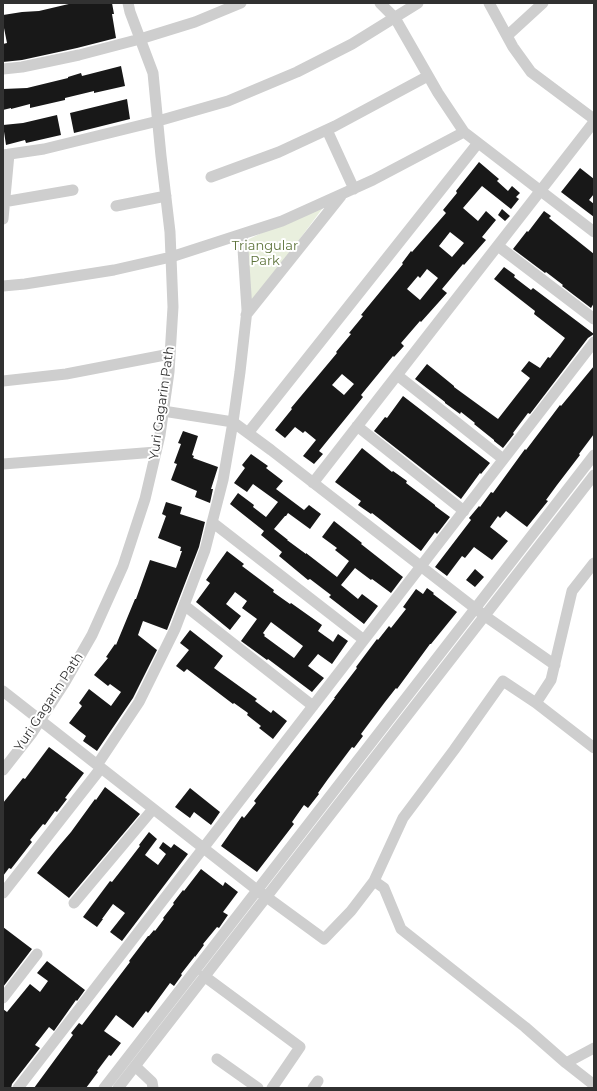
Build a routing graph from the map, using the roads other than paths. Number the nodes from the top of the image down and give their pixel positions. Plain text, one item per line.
1 (128, 3) edge
2 (241, 3) edge
3 (380, 3) edge
4 (418, 3) edge
5 (489, 3) edge
6 (543, 3) edge
7 (395, 18) junction
8 (507, 36) junction
9 (140, 39) junction
10 (3, 69) edge
11 (428, 76) junction
12 (594, 119) edge
13 (158, 121) junction
14 (594, 122) edge
15 (327, 130) junction
16 (464, 132) junction
17 (478, 143) junction
18 (6, 154) edge
19 (211, 177) dead end
20 (354, 189) junction
21 (73, 190) dead end
22 (540, 191) junction
23 (343, 194) junction
24 (166, 196) junction
25 (4, 202) edge
26 (116, 206) dead end
27 (3, 219) edge
28 (594, 232) edge
29 (242, 234) junction
30 (498, 246) junction
31 (171, 257) junction
32 (3, 286) edge
33 (246, 315) junction
34 (594, 319) edge
35 (594, 342) edge
36 (170, 354) junction
37 (397, 375) junction
38 (3, 381) edge
39 (163, 411) junction
40 (233, 422) junction
41 (357, 426) junction
42 (248, 433) junction
43 (156, 452) junction
44 (594, 454) edge
45 (503, 459) junction
46 (3, 464) edge
47 (594, 475) edge
48 (313, 483) junction
49 (464, 511) junction
50 (212, 522) junction
51 (594, 563) edge
52 (421, 566) junction
53 (184, 605) junction
54 (475, 608) junction
55 (485, 616) junction
56 (364, 640) junction
57 (555, 665) junction
58 (3, 691) edge
59 (536, 703) junction
60 (312, 706) junction
61 (40, 720) junction
62 (594, 748) edge
63 (99, 766) junction
64 (3, 770) edge
65 (153, 809) junction
66 (203, 848) junction
67 (374, 881) junction
68 (3, 893) edge
69 (262, 893) junction
70 (74, 904) dead end
71 (37, 954) dead end
72 (204, 976) junction
73 (3, 998) edge
74 (594, 1048) edge
75 (217, 1059) dead end
76 (566, 1063) junction
77 (135, 1066) junction
78 (594, 1085) edge
79 (18, 1088) edge
80 (104, 1088) edge
81 (118, 1088) edge
82 (153, 1088) edge
83 (258, 1088) edge
84 (272, 1088) edge

1 - 9 street, Yuri Gagarin Path
2 - 9 street
3 - 7 street
4 - 7 street
5 - 8 street
6 - 8 street
7 - 11 street
7 - 13 street
8 - 12 street
9 - 10 street
9 - 13 street, Yuri Gagarin Path
11 - 15 street
11 - 16 street
13 - 18 street
13 - 24 street, Yuri Gagarin Path
14 - 22 street
15 - 19 street
15 - 20 street
16 - 17 street
16 - 20 street
17 - 22 street
17 - 42 street
18 - 25 street
20 - 23 street
21 - 25 street
22 - 28 street
22 - 30 street
23 - 29 street
23 - 33 street
24 - 26 street
24 - 31 street, Yuri Gagarin Path
25 - 27 street
29 - 31 street
29 - 33 street
30 - 34 street
30 - 37 street
31 - 32 street
31 - 36 street, Yuri Gagarin Path
33 - 40 street
35 - 45 street
36 - 38 street
36 - 39 street, Yuri Gagarin Path
37 - 41 street
37 - 45 street
39 - 40 street
39 - 43 street, Yuri Gagarin Path
40 - 42 street
40 - 50 street
41 - 48 street
41 - 49 street
42 - 48 street
43 - 46 street
43 - 61 street, Yuri Gagarin Path
44 - 54 street
45 - 49 street
47 - 55 street
48 - 52 street
49 - 52 street
50 - 53 street
50 - 56 street
51 - 57 street
52 - 54 street
52 - 56 street
53 - 60 street
53 - 63 street
54 - 55 street
54 - 69 street
55 - 57 street
55 - 69 street
56 - 60 street
57 - 59 street
58 - 61 street
59 - 62 street
59 - 67 street
60 - 66 street
61 - 63 street
61 - 64 street, Yuri Gagarin Path
63 - 65 street
63 - 68 street
65 - 66 street
65 - 70 street
66 - 69 street
66 - 79 street
67 - 69 street
67 - 76 street
69 - 72 street
69 - 80 street
71 - 73 street
72 - 77 street
72 - 84 street
74 - 76 street
75 - 83 street
76 - 78 street
77 - 81 street
77 - 82 street

